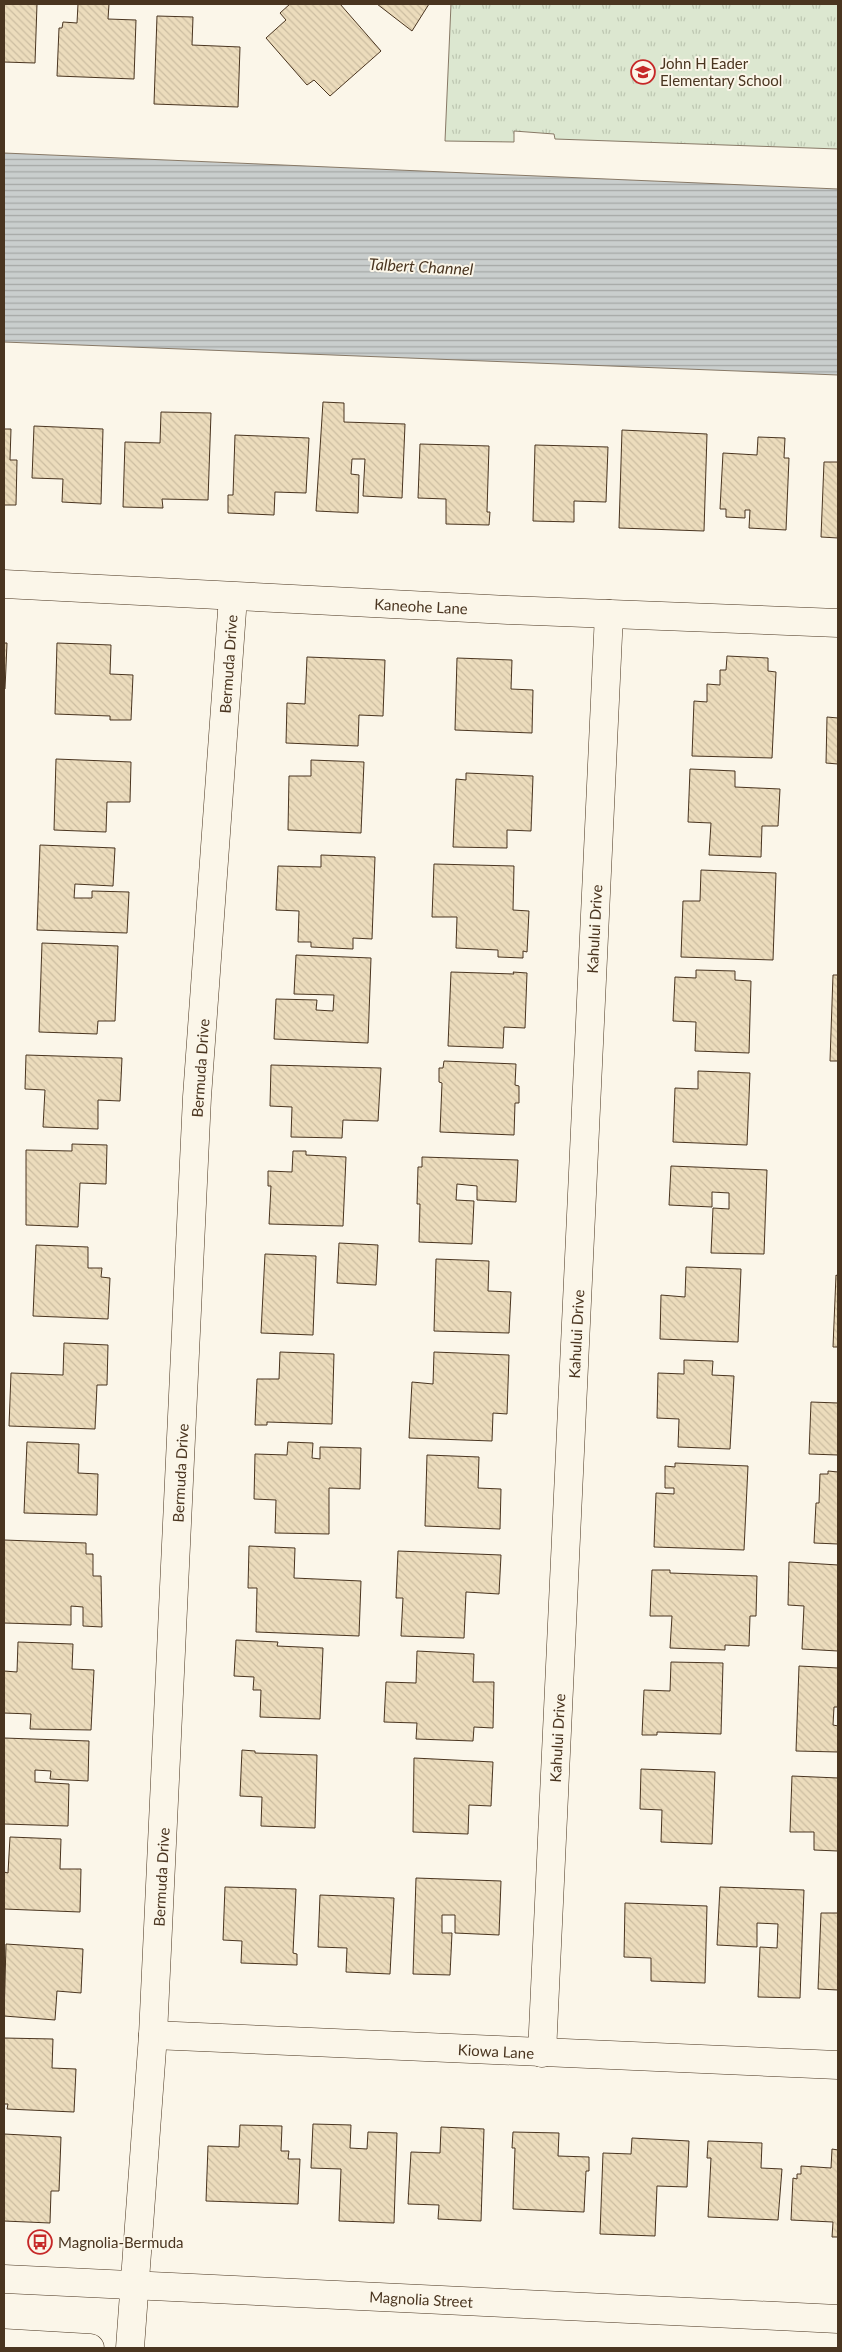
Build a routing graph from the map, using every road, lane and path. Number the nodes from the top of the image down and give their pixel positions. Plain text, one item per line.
1 (4, 584) edge
2 (233, 597) junction
3 (609, 614) junction
4 (838, 623) edge
5 (153, 2035) junction
6 (542, 2053) junction
7 (838, 2066) edge
8 (4, 2279) edge
9 (133, 2286) junction
10 (838, 2319) edge
11 (4, 2343) edge
12 (90, 2348) edge
13 (130, 2348) edge

1 - 2 street, Kaneohe Lane
2 - 3 street, Kaneohe Lane
2 - 5 street, Bermuda Drive
3 - 4 street, Kaneohe Lane
3 - 6 street, Kahului Drive
5 - 6 street, Kiowa Lane
5 - 9 street, Bermuda Drive
6 - 7 street, Kiowa Lane
8 - 9 street, Magnolia Street
9 - 10 street, Magnolia Street
9 - 13 street, Bermuda Drive
11 - 12 street

